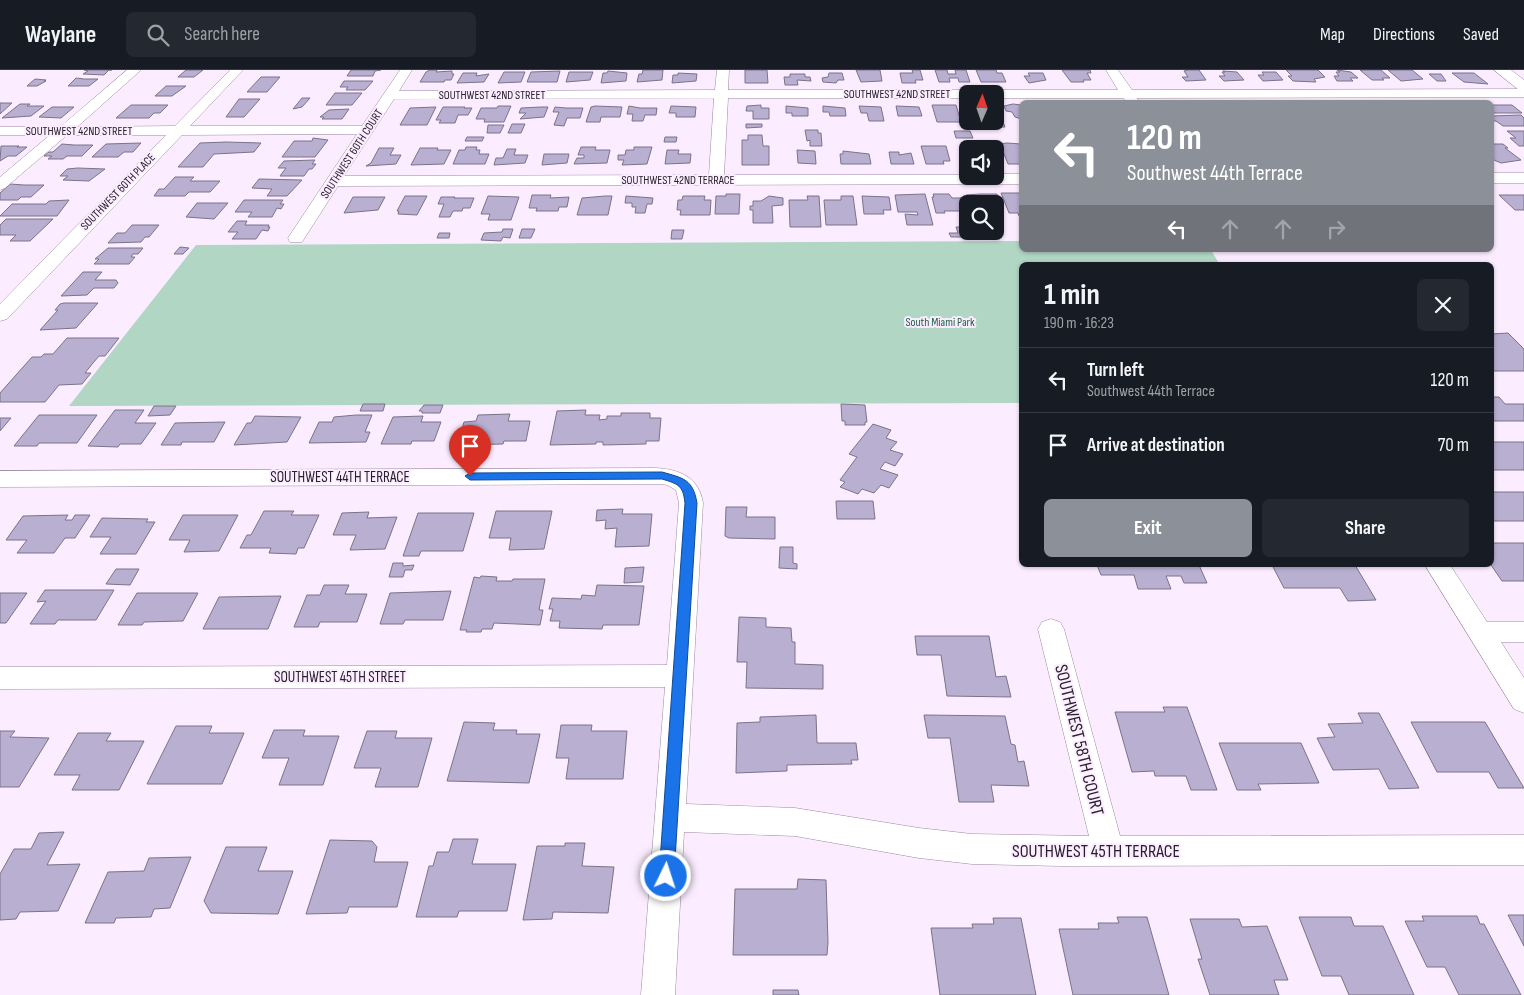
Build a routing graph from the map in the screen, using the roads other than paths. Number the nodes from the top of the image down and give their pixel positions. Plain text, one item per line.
1 (135, 70) edge
2 (237, 70) edge
3 (406, 70) edge
4 (723, 70) edge
5 (1112, 70) edge
6 (1500, 70) edge
7 (1524, 87) edge
8 (1524, 92) edge
9 (721, 94) junction
10 (390, 96) junction
11 (1130, 98) edge
12 (367, 130) junction
13 (0, 131) edge
14 (64, 131) junction
15 (178, 131) junction
16 (1494, 178) edge
17 (1524, 178) edge
18 (1019, 179) edge
19 (716, 180) junction
20 (334, 181) junction
21 (0, 185) edge
22 (296, 238) dead end
23 (0, 315) edge
24 (0, 479) edge
25 (1438, 567) edge
26 (1051, 629) dead end
27 (1479, 632) junction
28 (1524, 632) edge
29 (680, 676) junction
30 (0, 678) edge
31 (1524, 701) edge
32 (670, 817) junction
33 (1524, 850) edge
34 (1108, 852) junction
35 (658, 995) edge

1 - 14 street
2 - 15 street, SOUTHWEST 60TH PLACE
3 - 10 street, SOUTHWEST 60TH COURT
4 - 9 street
5 - 11 street
6 - 7 main road
8 - 11 street, SOUTHWEST 42ND STREET
9 - 10 street, SOUTHWEST 42ND STREET
9 - 11 street, SOUTHWEST 42ND STREET
9 - 19 street
10 - 12 street, SOUTHWEST 60TH COURT
12 - 15 street, SOUTHWEST 42ND STREET
12 - 20 street, SOUTHWEST 60TH COURT
13 - 14 street, SOUTHWEST 42ND STREET
14 - 15 street, SOUTHWEST 42ND STREET
14 - 21 street
15 - 23 street, SOUTHWEST 60TH PLACE
16 - 17 street
18 - 19 street, SOUTHWEST 42ND TERRACE
19 - 20 street, SOUTHWEST 42ND TERRACE
20 - 22 street, SOUTHWEST 60TH COURT
24 - 29 street, SOUTHWEST 44TH TERRACE
25 - 27 street
26 - 34 street, SOUTHWEST 58TH COURT
27 - 28 street
27 - 31 street
29 - 30 street, SOUTHWEST 45TH STREET
29 - 32 street
32 - 34 street, SOUTHWEST 45TH TERRACE
32 - 35 street
33 - 34 street, SOUTHWEST 45TH TERRACE

